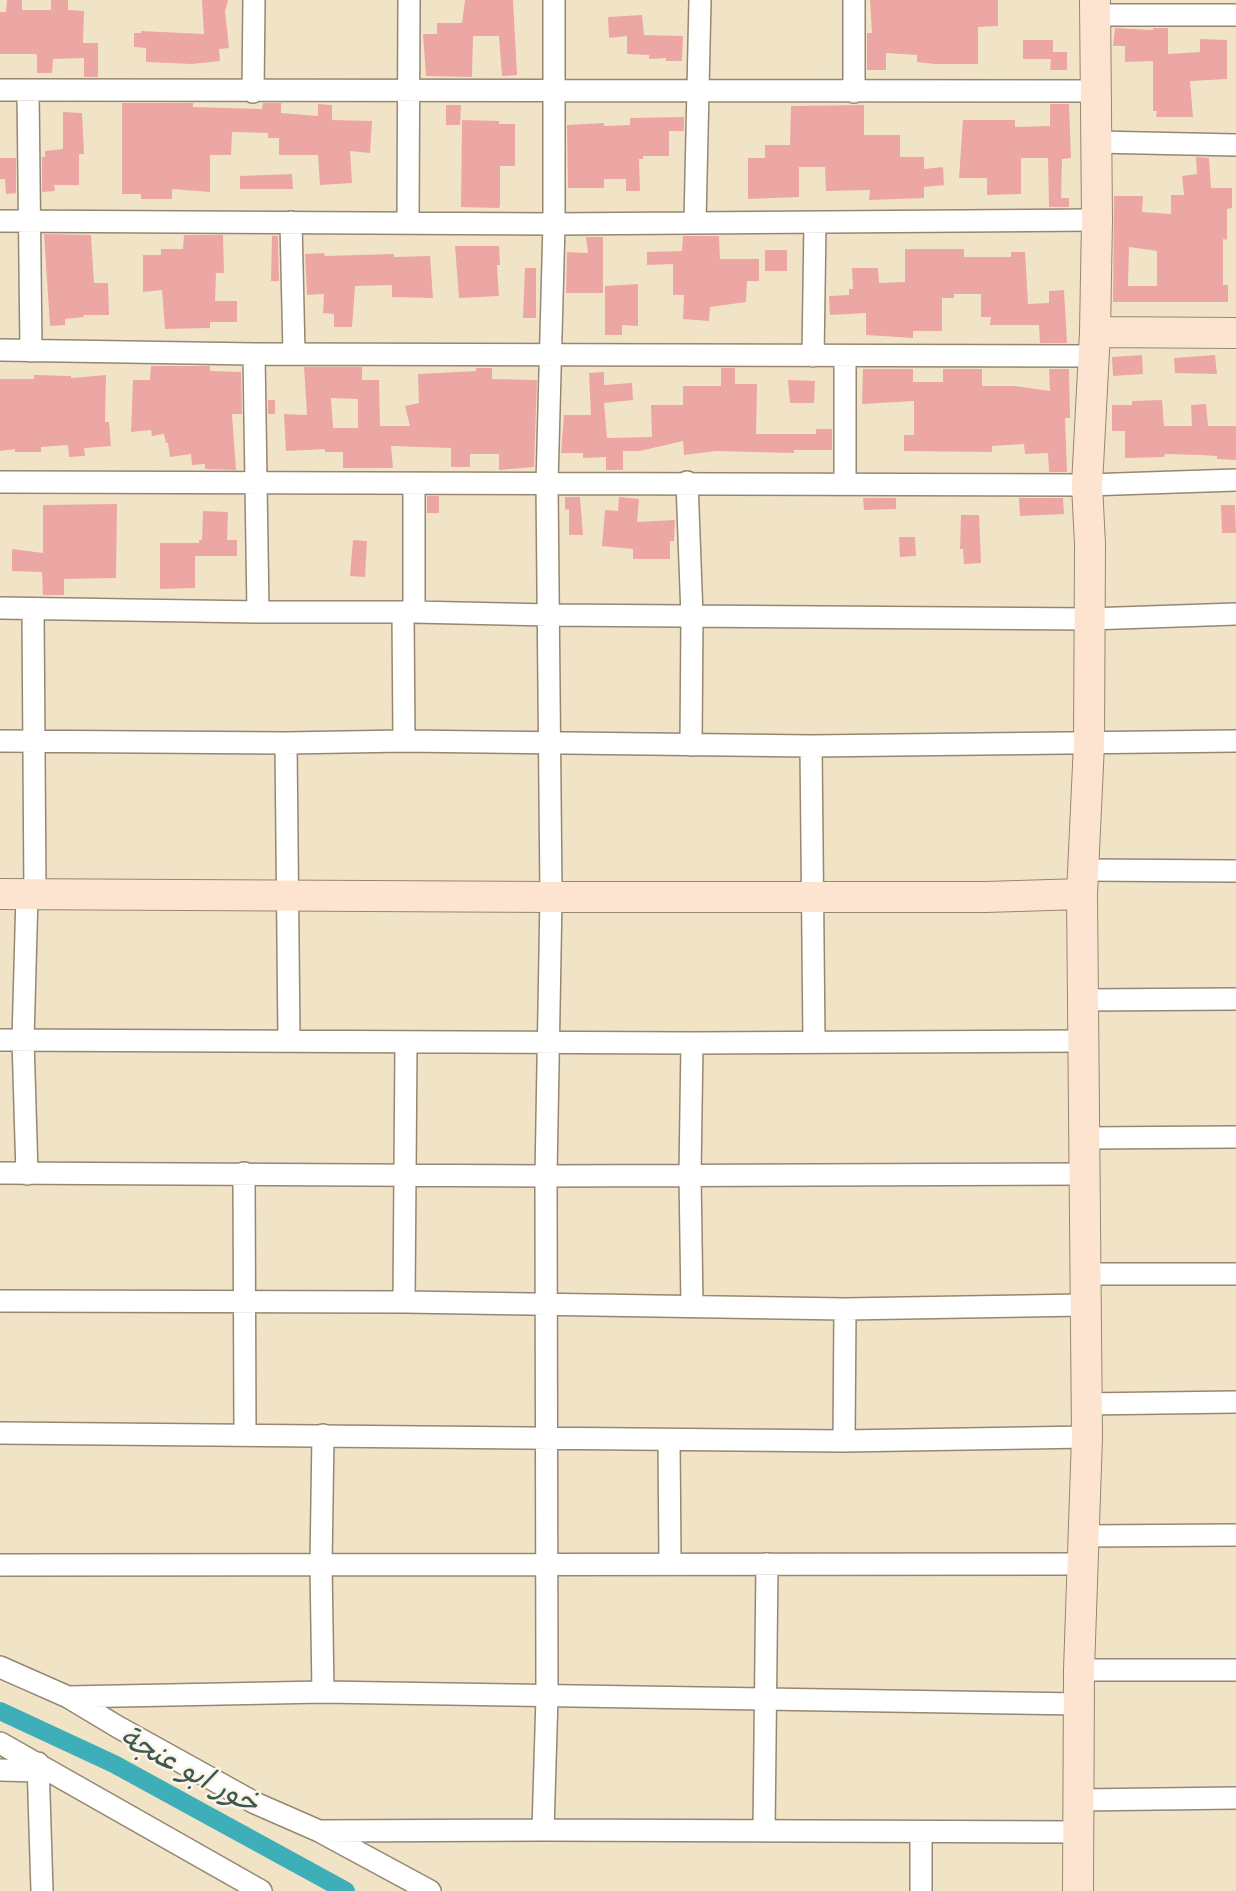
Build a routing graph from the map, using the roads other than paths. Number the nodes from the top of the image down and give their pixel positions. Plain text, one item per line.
1 (254, 0) edge
2 (409, 0) edge
3 (554, 0) edge
4 (700, 0) edge
5 (854, 0) edge
6 (1095, 7) edge
7 (1236, 15) edge
8 (699, 89) junction
9 (0, 90) edge
10 (28, 91) junction
11 (409, 91) junction
12 (553, 91) junction
13 (1096, 91) junction
14 (253, 92) junction
15 (854, 92) junction
16 (1097, 142) junction
17 (1236, 145) edge
18 (31, 220) junction
19 (1097, 220) junction
20 (0, 221) edge
21 (291, 222) junction
22 (695, 222) junction
23 (408, 223) junction
24 (815, 223) junction
25 (554, 224) junction
26 (1236, 333) edge
27 (1095, 344) junction
28 (0, 350) edge
29 (31, 351) junction
30 (294, 353) junction
31 (552, 353) junction
32 (254, 354) junction
33 (813, 356) junction
34 (845, 356) junction
35 (1236, 480) edge
36 (0, 482) edge
37 (687, 482) junction
38 (256, 483) junction
39 (547, 483) junction
40 (845, 483) junction
41 (414, 484) junction
42 (1087, 485) junction
43 (0, 608) edge
44 (33, 609) junction
45 (258, 612) junction
46 (409, 612) junction
47 (1236, 614) edge
48 (549, 615) junction
49 (692, 616) junction
50 (1089, 619) junction
51 (0, 741) edge
52 (34, 741) junction
53 (404, 741) junction
54 (1236, 741) edge
55 (286, 743) junction
56 (549, 743) junction
57 (1089, 744) junction
58 (691, 745) junction
59 (811, 746) junction
60 (1236, 871) edge
61 (1083, 882) junction
62 (20, 895) edge
63 (288, 896) junction
64 (551, 897) junction
65 (811, 897) junction
66 (1236, 999) edge
67 (1083, 1000) junction
68 (0, 1040) edge
69 (23, 1040) junction
70 (289, 1041) junction
71 (1082, 1041) junction
72 (549, 1042) junction
73 (814, 1042) junction
74 (406, 1043) junction
75 (692, 1043) junction
76 (1236, 1137) edge
77 (1083, 1138) junction
78 (0, 1173) edge
79 (244, 1173) junction
80 (27, 1174) junction
81 (1083, 1174) junction
82 (404, 1175) junction
83 (690, 1175) junction
84 (546, 1176) junction
85 (1084, 1274) junction
86 (1236, 1274) edge
87 (0, 1301) edge
88 (246, 1301) junction
89 (404, 1302) junction
90 (1084, 1305) junction
91 (545, 1306) junction
92 (692, 1306) junction
93 (845, 1309) junction
94 (1236, 1402) edge
95 (1085, 1404) junction
96 (0, 1433) edge
97 (245, 1435) junction
98 (323, 1435) junction
99 (546, 1437) junction
100 (1087, 1437) junction
101 (669, 1440) junction
102 (844, 1441) junction
103 (1236, 1535) edge
104 (1083, 1550) junction
105 (670, 1563) junction
106 (767, 1564) junction
107 (0, 1565) edge
108 (321, 1565) junction
109 (547, 1565) junction
110 (0, 1667) edge
111 (1079, 1670) junction
112 (1236, 1670) edge
113 (323, 1692) junction
114 (68, 1696) junction
115 (547, 1697) junction
116 (766, 1697) junction
117 (1079, 1704) junction
118 (0, 1742) edge
119 (39, 1767) junction
120 (0, 1770) edge
121 (1236, 1798) edge
122 (1079, 1800) junction
123 (543, 1830) junction
124 (764, 1831) junction
125 (319, 1832) junction
126 (1078, 1832) junction
127 (920, 1833) junction
128 (42, 1891) edge
129 (261, 1891) edge
130 (430, 1891) edge
131 (920, 1891) edge
132 (1078, 1891) edge

1 - 14 street
2 - 11 street
3 - 12 street
4 - 8 street
5 - 15 street
6 - 7 street
6 - 13 street
8 - 12 street
8 - 15 street
8 - 22 street
9 - 10 street
10 - 14 street
10 - 18 street
11 - 12 street
11 - 14 street
11 - 23 street
12 - 25 street
13 - 15 street
13 - 16 street
16 - 17 street
16 - 19 street
18 - 20 street
18 - 21 street
18 - 29 street
19 - 24 street
19 - 27 street
21 - 23 street
21 - 30 street
22 - 24 street
22 - 25 street
23 - 25 street
24 - 33 street
25 - 31 street
26 - 27 street
27 - 34 street
27 - 42 street
28 - 29 street
29 - 32 street
30 - 31 street
30 - 32 street
31 - 33 street
31 - 39 street
32 - 38 street
33 - 34 street
34 - 40 street
35 - 42 street
36 - 38 street
37 - 39 street
37 - 40 street
37 - 49 street
38 - 41 street
38 - 45 street
39 - 41 street
39 - 48 street
40 - 42 street
41 - 46 street
42 - 50 street
43 - 44 street
44 - 45 street
44 - 52 street
45 - 46 street
46 - 48 street
46 - 53 street
47 - 50 street
48 - 49 street
48 - 56 street
49 - 50 street
49 - 58 street
50 - 57 street
51 - 52 street
52 - 55 street
52 - 62 street
53 - 55 street
53 - 56 street
54 - 57 street
55 - 63 street
56 - 58 street
56 - 64 street
57 - 59 street
57 - 61 street
58 - 59 street
59 - 65 street
60 - 61 street
61 - 65 street
61 - 67 street
62 - 63 street
62 - 69 street
63 - 64 street
63 - 70 street
64 - 65 street
64 - 72 street
65 - 73 street
66 - 67 street
67 - 71 street
68 - 69 street
69 - 70 street
69 - 80 street
70 - 74 street
71 - 73 street
71 - 77 street
72 - 74 street
72 - 75 street
72 - 84 street
73 - 75 street
74 - 82 street
75 - 83 street
76 - 77 street
77 - 81 street
78 - 80 street
79 - 80 street
79 - 82 street
79 - 88 street
81 - 83 street
81 - 85 street
82 - 84 street
82 - 89 street
83 - 84 street
83 - 92 street
84 - 91 street
85 - 86 street
85 - 90 street
87 - 88 street
88 - 89 street
88 - 97 street
89 - 91 street
90 - 93 street
90 - 95 street
91 - 92 street
91 - 99 street
92 - 93 street
93 - 102 street
94 - 95 street
95 - 100 street
96 - 97 street
97 - 98 street
98 - 99 street
98 - 108 street
99 - 101 street
99 - 109 street
100 - 102 street
100 - 104 street
101 - 102 street
101 - 105 street
103 - 104 street
104 - 106 street
104 - 111 street
105 - 106 street
105 - 109 street
106 - 116 street
107 - 108 street
108 - 109 street
108 - 113 street
109 - 115 street
110 - 114 street
111 - 112 street
111 - 117 street
113 - 114 street
113 - 115 street
114 - 125 street
115 - 116 street
115 - 123 street
116 - 117 street
116 - 124 street
117 - 122 street
118 - 119 street
119 - 120 street
119 - 128 street
119 - 129 street
121 - 122 street
122 - 126 street
123 - 124 street
123 - 125 street
124 - 127 street
125 - 130 street
126 - 127 street
126 - 132 street
127 - 131 street

